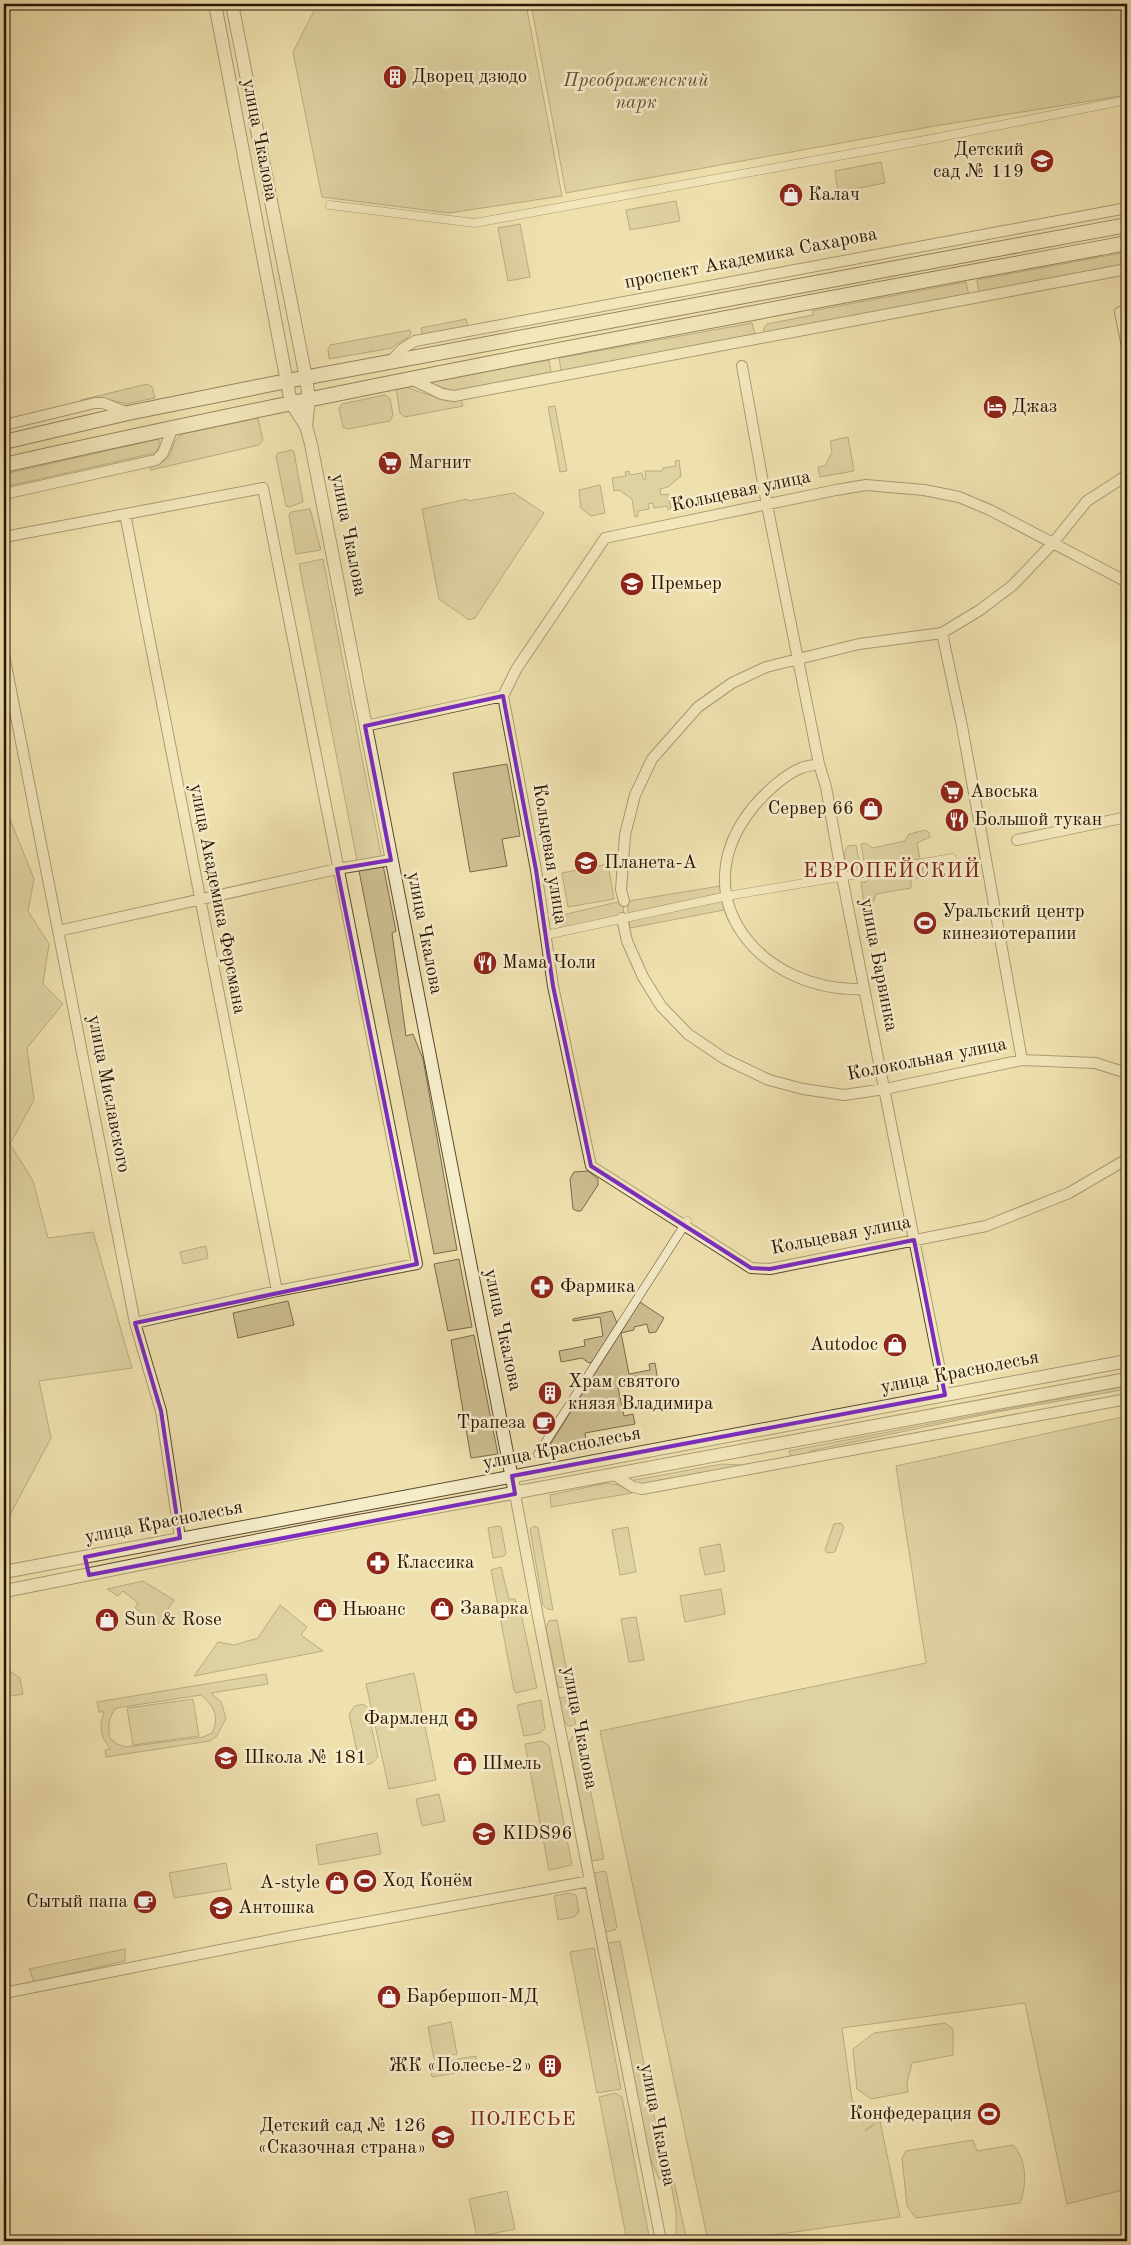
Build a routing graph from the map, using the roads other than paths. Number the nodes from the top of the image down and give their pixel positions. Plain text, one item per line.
1 (214, 4) edge
2 (232, 4) edge
3 (1127, 100) edge
4 (330, 204) dead end
5 (1127, 208) edge
6 (1127, 225) edge
7 (1127, 243) edge
8 (1127, 269) edge
9 (1120, 312) dead end
10 (1127, 347) edge
11 (388, 363) junction
12 (742, 366) dead end
13 (306, 378) junction
14 (411, 379) junction
15 (287, 381) junction
16 (309, 398) junction
17 (291, 403) junction
18 (128, 413) junction
19 (4, 425) edge
20 (306, 426) junction
21 (173, 427) junction
22 (4, 442) edge
23 (4, 464) edge
24 (1127, 475) edge
25 (4, 494) edge
26 (767, 505) junction
27 (125, 514) junction
28 (4, 538) edge
29 (1053, 543) junction
30 (1127, 582) edge
31 (942, 633) junction
32 (4, 655) edge
33 (799, 658) junction
34 (503, 696) junction
35 (365, 726) junction
36 (820, 764) junction
37 (1127, 817) edge
38 (1017, 840) dead end
39 (952, 858) dead end
40 (391, 860) junction
41 (337, 869) junction
42 (842, 877) junction
43 (727, 896) junction
44 (199, 899) junction
45 (624, 901) dead end
46 (622, 918) junction
47 (58, 931) junction
48 (551, 934) dead end
49 (864, 989) junction
50 (1022, 1060) junction
51 (1127, 1073) edge
52 (885, 1089) junction
53 (1127, 1159) edge
54 (686, 1223) junction
55 (914, 1240) junction
56 (277, 1291) junction
57 (135, 1323) junction
58 (1127, 1361) edge
59 (1127, 1379) edge
60 (945, 1395) junction
61 (1127, 1399) edge
62 (538, 1454) dead end
63 (613, 1474) junction
64 (512, 1476) junction
65 (515, 1494) junction
66 (180, 1538) junction
67 (85, 1557) junction
68 (4, 1572) edge
69 (89, 1575) junction
70 (4, 1591) edge
71 (590, 1882) junction
72 (4, 1993) edge
73 (661, 2241) edge

1 - 15 street, улица Чкалова
2 - 13 street, улица Чкалова
3 - 4 street
5 - 11 street, проспект Академика Сахарова
6 - 11 main road, проспект Академика Сахарова
7 - 14 main road
8 - 14 street
9 - 10 street
11 - 13 main road, проспект Академика Сахарова
12 - 26 street, улица Барвинка
13 - 15 main road, проспект Академика Сахарова
13 - 16 street, улица Чкалова
14 - 16 main road
15 - 17 street, улица Чкалова
15 - 18 main road, проспект Академика Сахарова
16 - 17 main road
16 - 20 street, улица Чкалова
17 - 20 street, улица Чкалова
17 - 21 main road
18 - 19 street
18 - 22 main road, проспект Академика Сахарова
20 - 35 street, улица Чкалова
21 - 23 main road
21 - 25 street
24 - 29 street
26 - 29 street, Кольцевая улица
26 - 33 street, улица Барвинка
26 - 34 street, Кольцевая улица
27 - 28 street
27 - 41 street
27 - 44 street, улица Академика Ферсмана
29 - 30 street, Кольцевая улица
29 - 31 street
31 - 33 street
31 - 50 street, Колокольная улица
32 - 47 street, улица Миславского
33 - 36 street, улица Барвинка
33 - 45 street
34 - 35 street
34 - 54 street, Кольцевая улица
35 - 40 street, улица Чкалова
36 - 42 street, улица Барвинка
36 - 43 street
37 - 38 street
39 - 42 street
40 - 41 street
40 - 64 street, улица Чкалова
41 - 44 street
41 - 56 street
42 - 43 street
42 - 49 street, улица Барвинка
43 - 46 street
43 - 49 street
44 - 47 street
44 - 56 street, улица Академика Ферсмана
46 - 48 street
46 - 52 street, Колокольная улица
47 - 57 street, улица Миславского
49 - 52 street, улица Барвинка
50 - 51 street, Колокольная улица
50 - 52 street, Колокольная улица
52 - 55 street, улица Барвинка
53 - 55 street, Кольцевая улица
54 - 55 street, Кольцевая улица
54 - 62 street
55 - 60 street, улица Барвинка
56 - 57 street
57 - 66 street, улица Миславского
58 - 60 street, улица Краснолесья
59 - 63 street, улица Краснолесья
60 - 64 street, улица Краснолесья
61 - 63 street, улица Краснолесья
63 - 65 street, улица Краснолесья
64 - 65 street, улица Чкалова
64 - 66 street, улица Краснолесья
65 - 69 street, улица Краснолесья
65 - 71 street, улица Чкалова
66 - 67 street, улица Краснолесья
67 - 68 street, улица Краснолесья
67 - 69 street
69 - 70 street, улица Краснолесья
71 - 72 street
71 - 73 street, улица Чкалова

